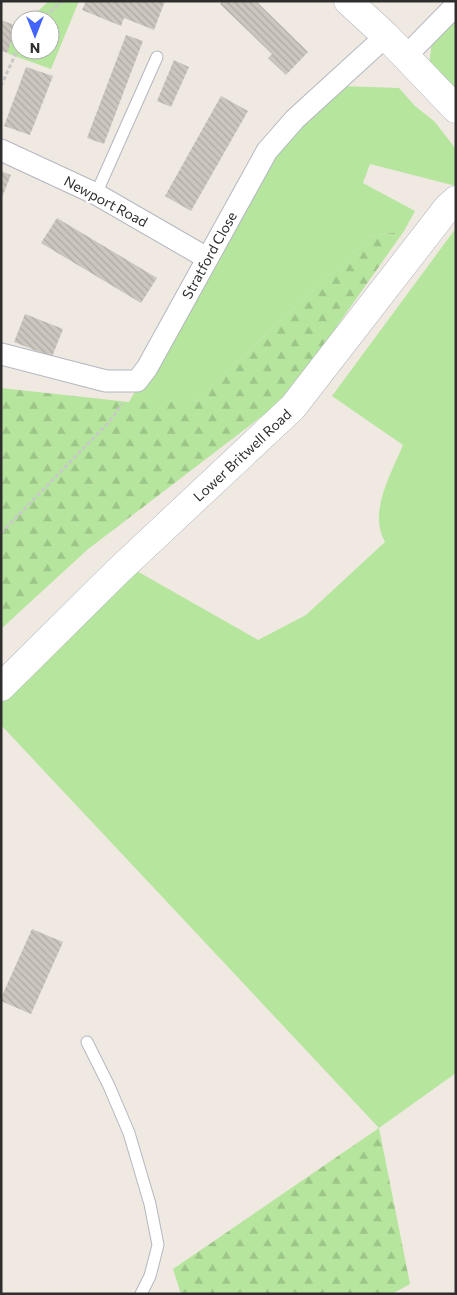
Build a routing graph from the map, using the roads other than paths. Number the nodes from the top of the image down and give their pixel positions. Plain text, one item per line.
1 (348, 1) edge
2 (456, 5) edge
3 (386, 36) junction
4 (406, 56) junction
5 (157, 57) dead end
6 (456, 109) edge
7 (1, 150) edge
8 (96, 194) junction
9 (456, 200) edge
10 (207, 258) junction
11 (1, 354) edge
12 (1, 686) edge
13 (87, 1042) dead end
14 (140, 1294) edge

1 - 3 street
2 - 4 street
3 - 4 street
3 - 10 street, Stratford Close
4 - 6 street
5 - 8 lane
7 - 8 street, Newport Road
8 - 10 street, Newport Road
9 - 12 street, Lower Britwell Road
10 - 11 street, Stratford Close
13 - 14 lane

